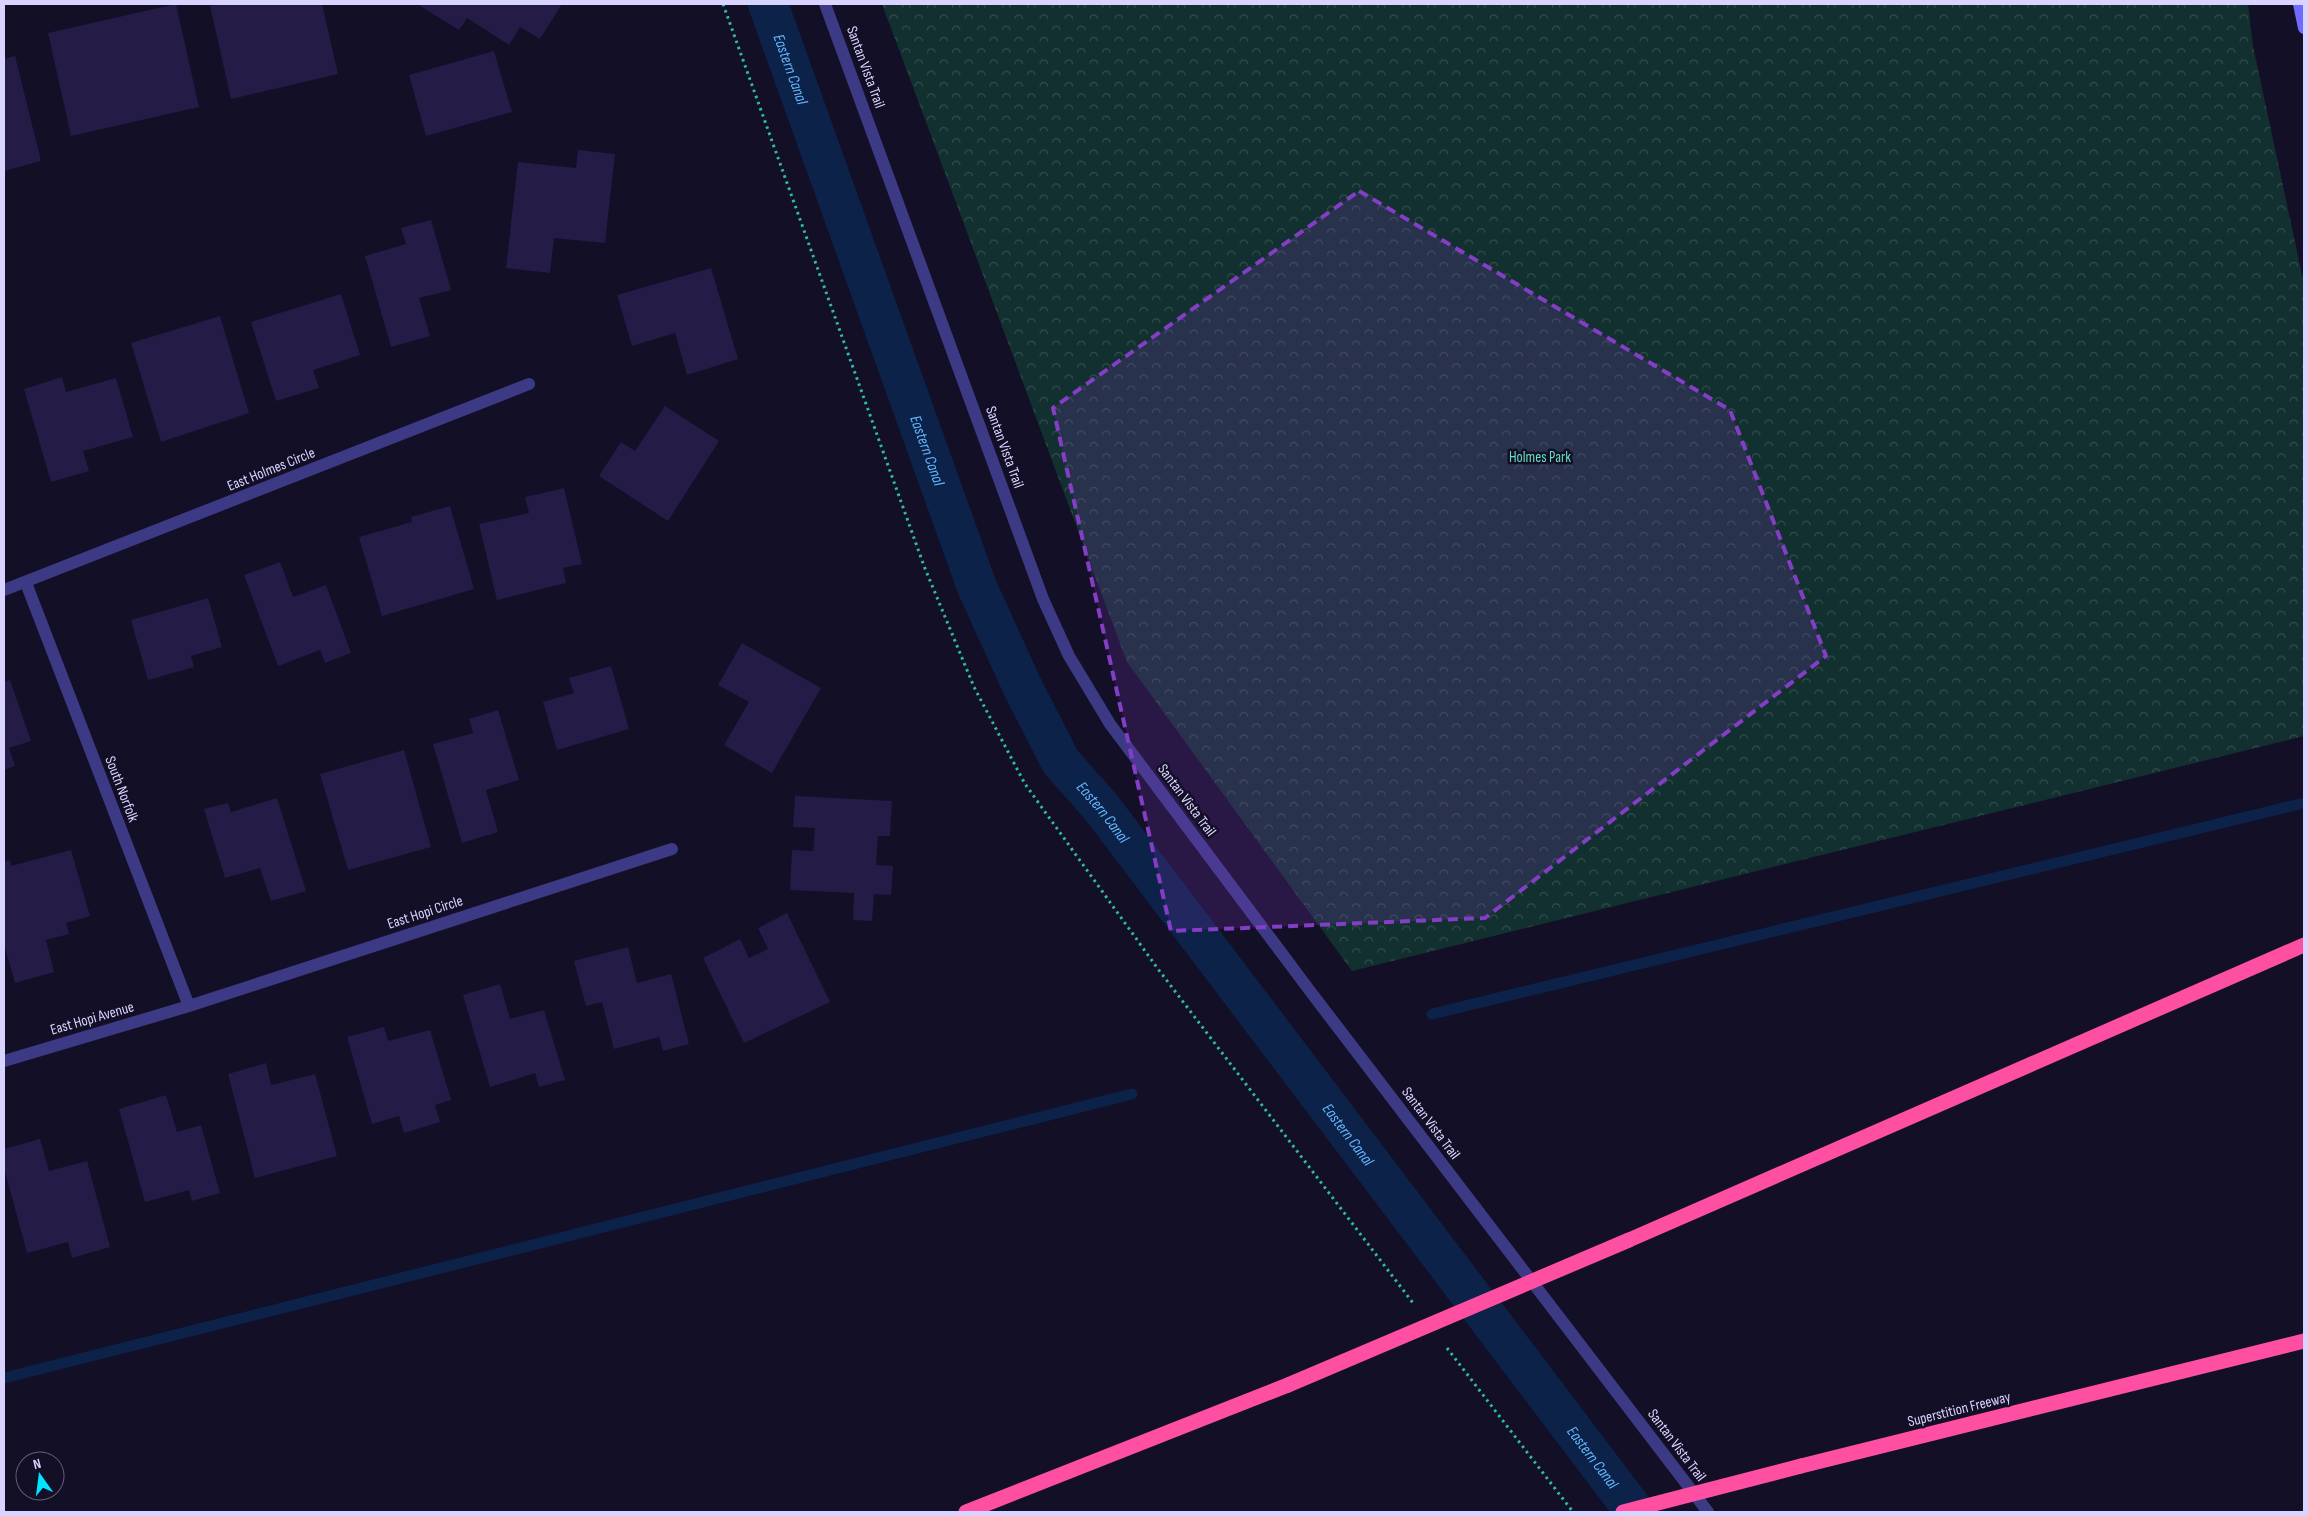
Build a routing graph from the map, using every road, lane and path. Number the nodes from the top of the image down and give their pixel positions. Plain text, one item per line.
1 (723, 4) edge
2 (825, 4) edge
3 (2298, 4) edge
4 (2304, 28) edge
5 (529, 384) dead end
6 (26, 583) junction
7 (4, 590) edge
8 (672, 849) dead end
9 (2304, 946) edge
10 (189, 1006) junction
11 (4, 1061) edge
12 (1416, 1307) dead end
13 (2304, 1341) edge
14 (1447, 1347) dead end
15 (966, 1512) edge
16 (1573, 1512) edge
17 (1623, 1512) edge
18 (1708, 1512) edge

1 - 12 path
2 - 18 street, Santan Vista Trail
3 - 4 main road
5 - 6 street, East Holmes Circle
6 - 7 street, East Holmes Circle
6 - 10 street, South Norfolk
8 - 10 street, East Hopi Circle
9 - 15 highway, bridge
10 - 11 street, East Hopi Avenue
13 - 17 highway, Superstition Freeway, bridge
14 - 16 path

